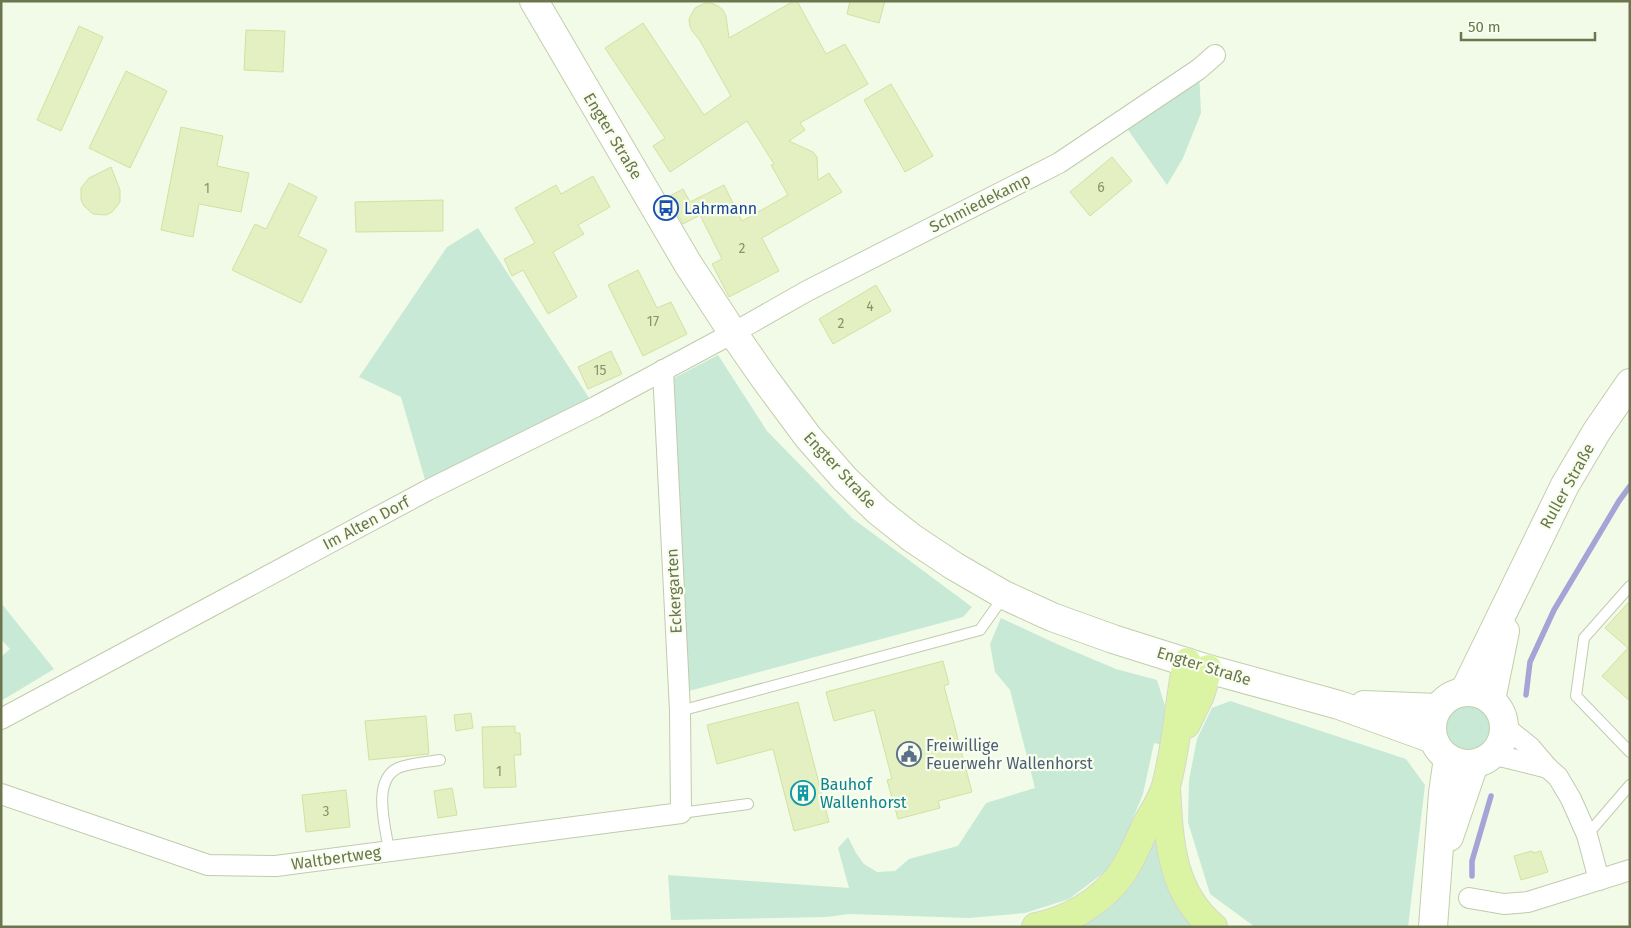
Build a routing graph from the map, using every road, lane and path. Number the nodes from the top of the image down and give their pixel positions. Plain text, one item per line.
1 (534, 1) edge
2 (1215, 55) dead end
3 (733, 333) junction
4 (663, 370) junction
5 (1630, 382) edge
6 (1630, 586) edge
7 (1004, 595) junction
8 (1513, 595) junction
9 (1198, 665) junction
10 (1464, 692) junction
11 (1491, 700) junction
12 (1339, 704) junction
13 (1437, 708) junction
14 (680, 711) junction
15 (1, 719) edge
16 (1504, 726) junction
17 (1440, 748) junction
18 (1630, 752) edge
19 (1483, 759) junction
20 (440, 760) dead end
21 (1548, 768) junction
22 (1630, 785) edge
23 (1166, 788) junction
24 (1, 794) edge
25 (748, 804) dead end
26 (681, 813) junction
27 (1587, 835) junction
28 (389, 851) junction
29 (1630, 870) edge
30 (1438, 871) junction
31 (1599, 880) junction
32 (1469, 898) dead end
33 (1036, 927) edge
34 (1213, 927) edge
35 (1433, 927) edge

1 - 3 main road, Engter Straße
2 - 3 street, Schmiedekamp
3 - 4 street, Im Alten Dorf
3 - 7 main road, Engter Straße
4 - 14 street, Eckergarten
4 - 15 street, Im Alten Dorf
5 - 8 main road, Ruller Straße
6 - 18 lane
7 - 9 main road, Engter Straße
7 - 14 lane
8 - 10 main road, Ruller Straße
8 - 11 main road, Ruller Straße
9 - 12 main road, Engter Straße
9 - 23 highway
10 - 11 main road
10 - 13 main road
11 - 16 main road
12 - 13 main road, Engter Straße
12 - 17 main road, Engter Straße
13 - 17 main road
14 - 26 street, Eckergarten
16 - 19 main road
16 - 21 street
17 - 19 main road
17 - 30 main road
19 - 21 street
19 - 30 main road
20 - 28 lane
21 - 27 street
22 - 27 lane
23 - 33 highway
23 - 34 highway
24 - 28 street, Waltbertweg
25 - 26 lane
26 - 28 street, Waltbertweg
27 - 31 street
29 - 31 street
30 - 35 main road
31 - 32 street

